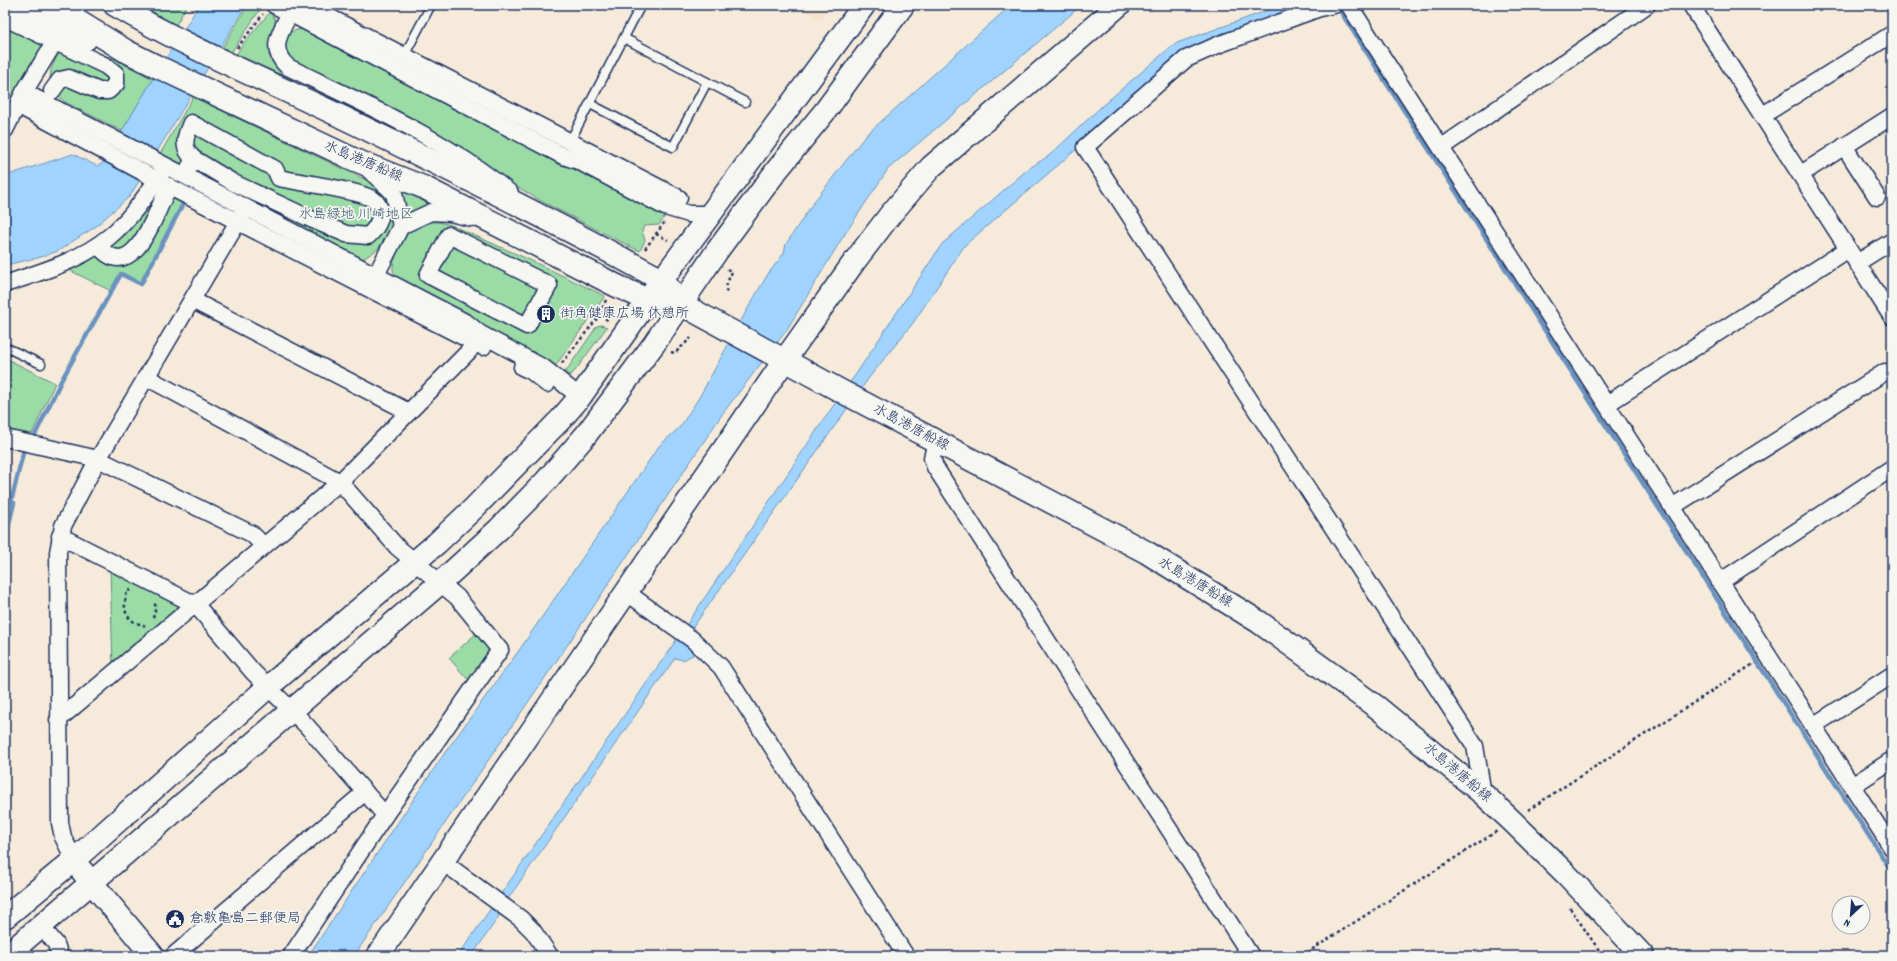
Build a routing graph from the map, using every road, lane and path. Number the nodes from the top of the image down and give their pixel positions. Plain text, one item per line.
1 (6, 5) edge
2 (51, 5) edge
3 (115, 5) edge
4 (306, 5) edge
5 (431, 5) edge
6 (642, 5) edge
7 (864, 5) edge
8 (903, 5) edge
9 (1119, 5) edge
10 (1333, 5) edge
11 (1349, 5) edge
12 (1647, 5) edge
13 (1691, 5) edge
14 (270, 8) edge
15 (290, 13) junction
16 (5, 18) edge
17 (1892, 34) edge
18 (624, 38) junction
19 (51, 48) dead end
20 (126, 51) junction
21 (228, 56) junction
22 (404, 56) junction
23 (707, 82) junction
24 (52, 91) dead end
25 (24, 92) junction
26 (745, 102) dead end
27 (590, 104) junction
28 (24, 108) dead end
29 (1763, 115) junction
30 (1892, 116) edge
31 (5, 130) edge
32 (570, 142) junction
33 (1844, 146) junction
34 (1442, 147) junction
35 (113, 148) junction
36 (563, 156) junction
37 (355, 160) junction
38 (192, 164) joint
39 (166, 167) junction
40 (1801, 174) junction
41 (1877, 197) dead end
42 (680, 198) dead end
43 (531, 211) junction
44 (711, 214) junction
45 (243, 215) junction
46 (665, 222) dead end
47 (494, 223) junction
48 (401, 226) junction
49 (656, 234) junction
50 (668, 240) dead end
51 (1892, 241) edge
52 (98, 245) junction
53 (645, 249) dead end
54 (1848, 249) junction
55 (1857, 263) junction
56 (726, 269) dead end
57 (376, 275) junction
58 (662, 280) junction
59 (5, 284) edge
60 (726, 292) dead end
61 (606, 300) dead end
62 (648, 300) junction
63 (191, 301) junction
64 (681, 304) junction
65 (599, 316) junction
66 (1892, 317) edge
67 (610, 321) dead end
68 (527, 326) joint
69 (477, 338) junction
70 (691, 338) dead end
71 (5, 347) edge
72 (667, 350) dead end
73 (779, 358) junction
74 (41, 364) dead end
75 (558, 369) dead end
76 (1885, 372) dead end
77 (146, 377) junction
78 (546, 384) dead end
79 (580, 397) junction
80 (1607, 404) junction
81 (408, 413) junction
82 (5, 438) edge
83 (936, 441) junction
84 (98, 459) junction
85 (1892, 468) edge
86 (340, 482) junction
87 (1672, 507) junction
88 (60, 536) junction
89 (264, 546) junction
90 (415, 561) junction
91 (440, 582) junction
92 (1720, 582) junction
93 (135, 588) dead end
94 (626, 592) junction
95 (151, 596) dead end
96 (196, 605) junction
97 (143, 625) junction
98 (156, 639) junction
99 (1753, 664) dead end
100 (1892, 675) edge
101 (268, 687) junction
102 (292, 710) junction
103 (58, 720) junction
104 (1813, 726) junction
105 (1892, 760) edge
106 (1852, 786) junction
107 (365, 792) junction
108 (1483, 794) junction
109 (385, 815) junction
110 (1512, 821) junction
111 (1892, 848) edge
112 (74, 860) junction
113 (443, 862) junction
114 (91, 882) junction
115 (5, 917) edge
116 (41, 926) junction
117 (6, 956) edge
118 (60, 956) edge
119 (153, 956) edge
120 (173, 956) edge
121 (291, 956) edge
122 (378, 956) edge
123 (550, 956) edge
124 (906, 956) edge
125 (1250, 956) edge
126 (1302, 956) edge
127 (1643, 956) edge

1 - 20 street
2 - 20 street, 水島港唐船線
3 - 21 street, 水島港唐船線
4 - 22 street
5 - 22 lane
6 - 18 lane
7 - 44 street
8 - 64 street
9 - 73 street
10 - 108 street
11 - 34 street
12 - 34 street
13 - 29 street
14 - 15 street
14 - 21 path
15 - 36 street
15 - 43 street
16 - 24 street
17 - 29 street
18 - 23 lane
18 - 27 lane
19 - 25 street
20 - 37 street, 水島港唐船線
21 - 43 street, 水島港唐船線
22 - 32 street
23 - 26 lane
23 - 27 lane
25 - 31 street
25 - 35 street
27 - 32 lane
28 - 35 street
29 - 40 street
30 - 33 street
32 - 36 lane
32 - 42 street
33 - 40 street
33 - 41 street
34 - 80 street
35 - 39 street
36 - 44 street
37 - 47 street, 水島港唐船線
37 - 48 street
38 - 38 street
39 - 45 street
39 - 52 street
40 - 54 street
43 - 58 street, 水島港唐船線
44 - 58 street
45 - 52 street
45 - 57 street
45 - 63 street
45 - 69 street
46 - 49 path
47 - 48 street
47 - 62 street, 水島港唐船線
48 - 57 street
49 - 50 path
49 - 53 path
51 - 55 street
52 - 59 street
54 - 55 street
54 - 80 street
55 - 66 street
56 - 60 path
57 - 69 street
58 - 62 street
58 - 64 street, 水島港唐船線
61 - 65 path
62 - 64 street, 水島港唐船線
62 - 79 street
63 - 77 street
63 - 81 street
64 - 73 street, 水島港唐船線
64 - 91 street
65 - 67 path
65 - 75 path
68 - 68 street
69 - 78 street
69 - 79 street
69 - 81 street
70 - 72 path
71 - 74 lane
73 - 83 street, 水島港唐船線
73 - 94 street
76 - 87 street
77 - 84 street
77 - 86 street
79 - 90 street
80 - 87 street
81 - 86 street
82 - 84 street
83 - 108 street, 水島港唐船線
83 - 125 street
84 - 88 street
84 - 89 street
85 - 92 street
86 - 89 street
86 - 90 street
87 - 92 street
88 - 96 street
88 - 103 street
89 - 96 street
90 - 91 street
90 - 101 street
91 - 102 street
91 - 109 street
92 - 104 street
93 - 97 path
94 - 113 street
94 - 124 street
95 - 97 path
96 - 98 street
96 - 101 street
97 - 98 path
98 - 103 street
99 - 110 path
100 - 104 street
101 - 102 street
101 - 112 street
102 - 107 street
102 - 114 street
103 - 112 street
104 - 106 street
105 - 106 street
106 - 111 street
107 - 109 street
107 - 120 street
108 - 110 street, 水島港唐船線
109 - 121 street
110 - 126 path
110 - 127 street, 水島港唐船線
112 - 114 street
112 - 115 street
113 - 122 street
113 - 123 street
114 - 116 street
114 - 119 street
116 - 117 street
116 - 118 street

